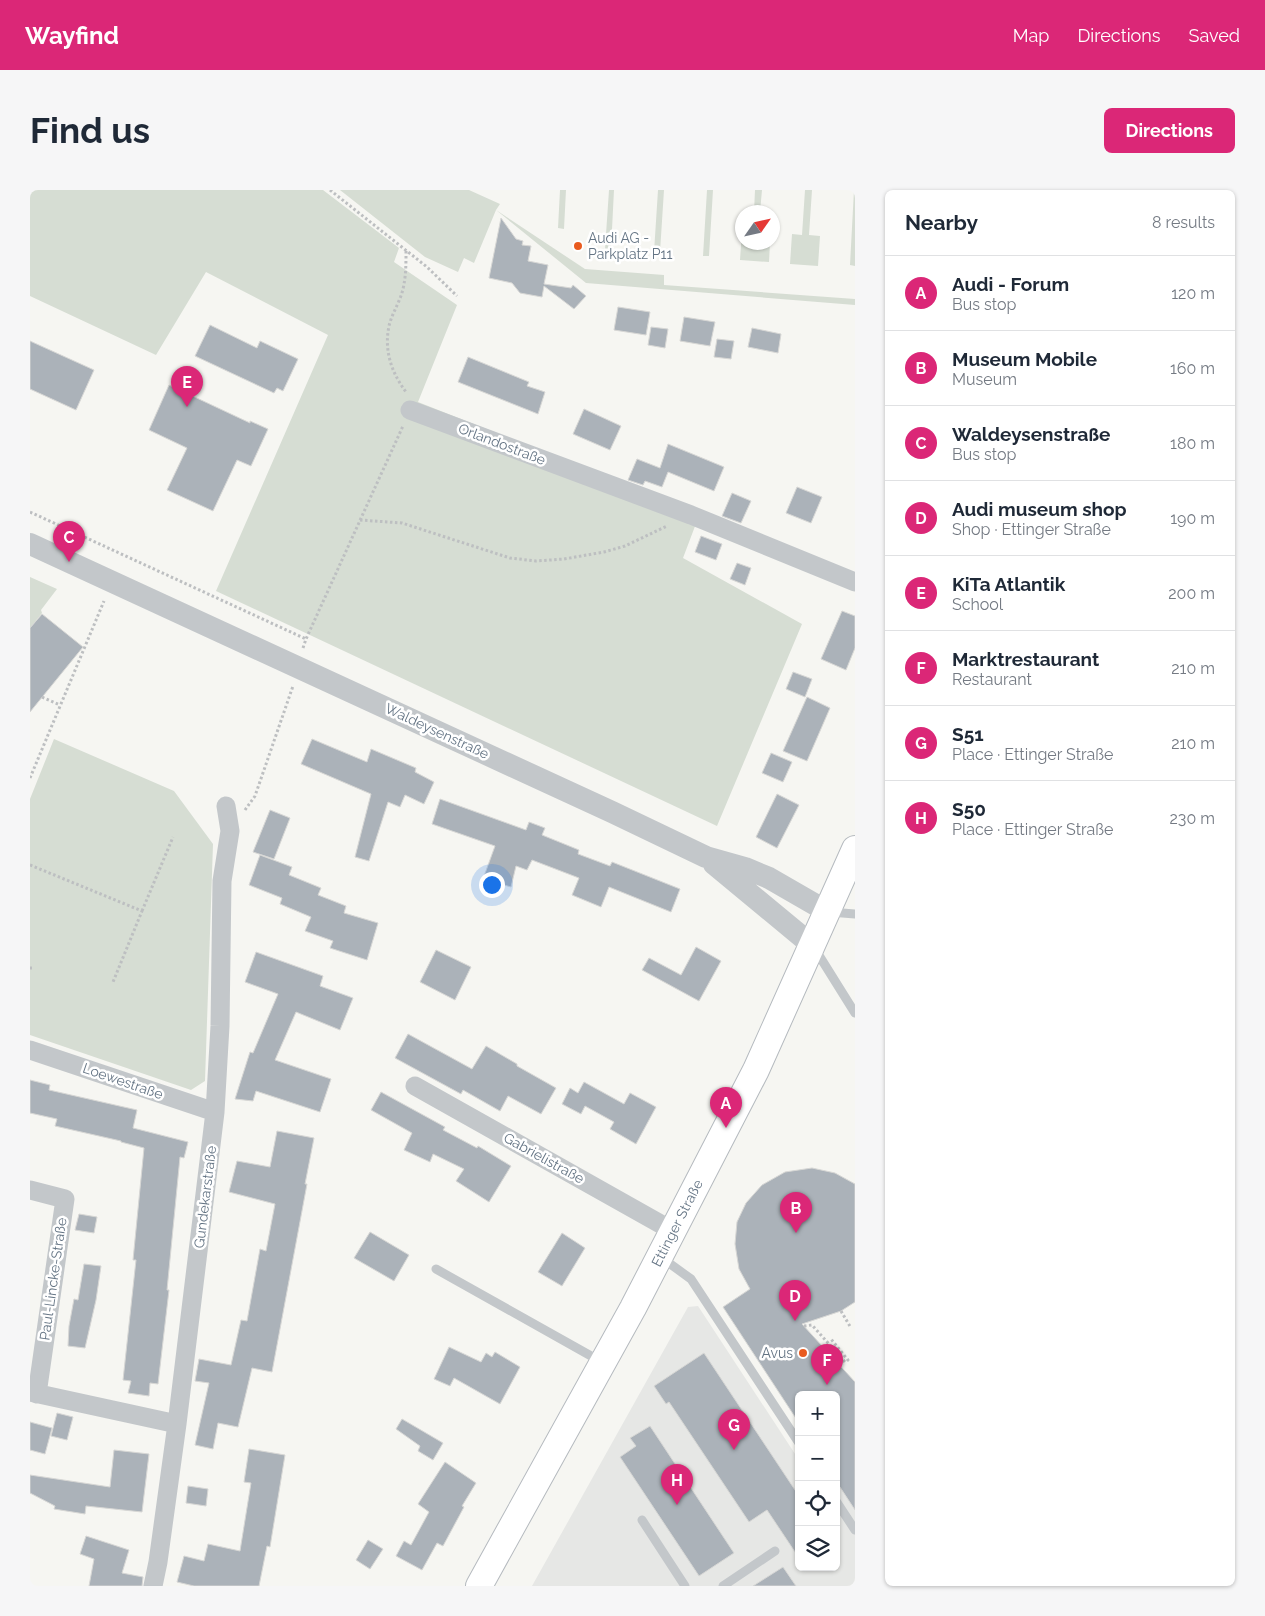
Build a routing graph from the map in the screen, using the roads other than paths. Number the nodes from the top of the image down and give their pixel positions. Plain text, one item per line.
1 (409, 402) road end
2 (30, 544) edge
3 (855, 582) edge
4 (226, 806) dead end
5 (855, 849) edge
6 (706, 857) junction
7 (828, 912) junction
8 (855, 914) edge
9 (813, 946) junction
10 (855, 1012) edge
11 (30, 1050) edge
12 (415, 1086) dead end
13 (215, 1112) junction
14 (30, 1190) edge
15 (673, 1231) junction
16 (660, 1256) junction
17 (436, 1269) dead end
18 (603, 1363) junction
19 (33, 1393) edge
20 (177, 1424) junction
21 (795, 1437) edge
22 (840, 1506) edge
23 (642, 1520) dead end
24 (855, 1530) edge
25 (775, 1551) dead end
26 (483, 1584) edge
27 (153, 1586) edge
28 (685, 1586) edge
29 (723, 1586) edge

1 - 3 street, Orlandostraße
2 - 6 street, Waldeysenstraße
4 - 13 street, Gundekarstraße
5 - 7 main road, Ettinger Straße
6 - 7 street, Waldeysenstraße
6 - 9 street, Waldeysenstraße
7 - 8 lane
7 - 9 main road, Ettinger Straße
9 - 10 lane
9 - 15 main road, Ettinger Straße
11 - 13 street, Loewestraße
12 - 15 street, Gabrielistraße
13 - 20 street, Gundekarstraße
14 - 19 street, Paul-Lincke-Straße
15 - 16 main road, Ettinger Straße
16 - 18 main road, Ettinger Straße
16 - 21 lane
17 - 18 lane
18 - 26 main road, Ettinger Straße
19 - 20 street, Paul-Lincke-Straße
20 - 27 street, Gundekarstraße
22 - 24 lane
23 - 28 lane
25 - 29 lane

